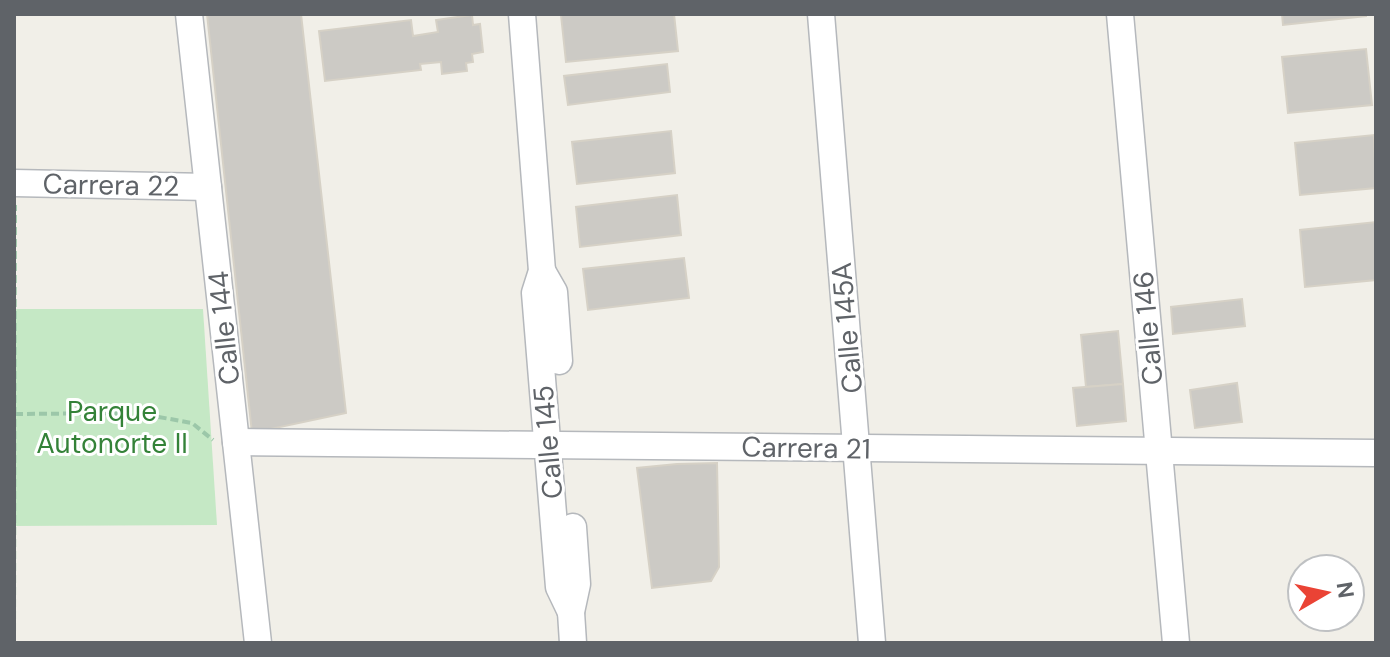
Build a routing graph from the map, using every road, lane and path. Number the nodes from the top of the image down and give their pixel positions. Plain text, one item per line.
1 (189, 14) edge
2 (522, 14) edge
3 (821, 14) edge
4 (1120, 14) edge
5 (14, 183) edge
6 (208, 187) junction
7 (15, 414) edge
8 (236, 442) junction
9 (558, 445) junction
10 (856, 449) junction
11 (1159, 450) junction
12 (1376, 453) edge
13 (14, 643) edge
14 (258, 643) edge
15 (573, 643) edge
16 (872, 643) edge
17 (1176, 643) edge

1 - 6 street, Calle 144
2 - 9 street, Calle 145
3 - 10 street, Calle 145A
4 - 11 street, Calle 146
5 - 6 street, Carrera 22
5 - 7 path
6 - 8 street, Calle 144
7 - 8 path
7 - 13 path
8 - 9 street, Carrera 21
8 - 14 street, Calle 144
9 - 10 street, Carrera 21
9 - 15 street, Calle 145
10 - 11 street, Carrera 21
10 - 16 street, Calle 145A
11 - 12 street, Carrera 21
11 - 17 street, Calle 146

